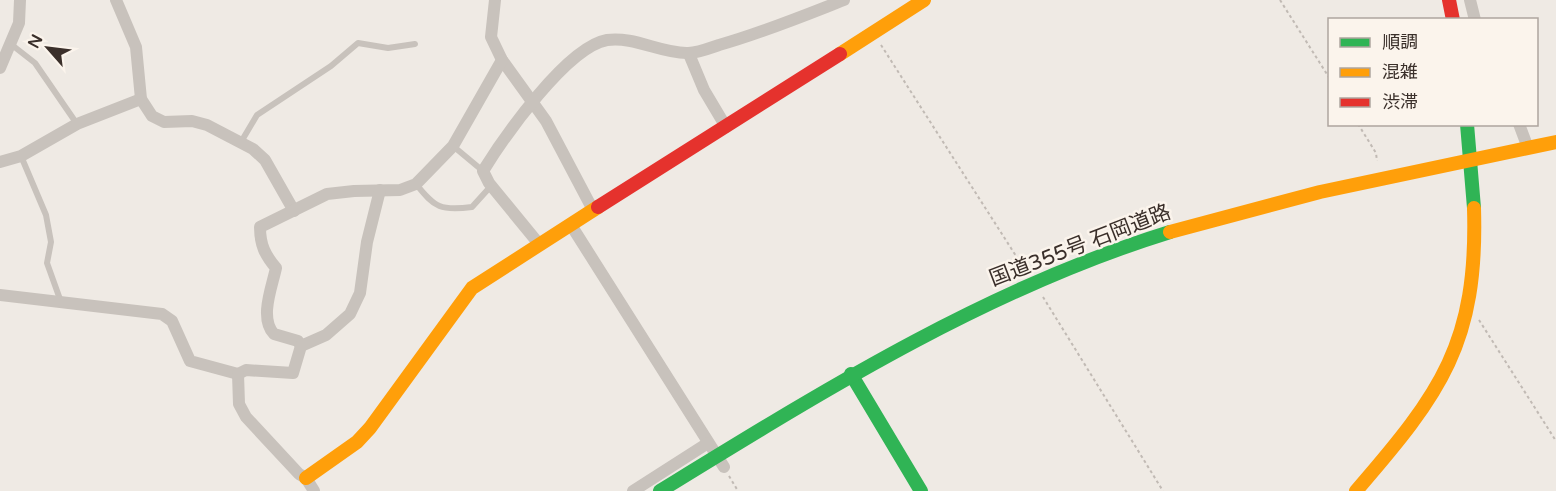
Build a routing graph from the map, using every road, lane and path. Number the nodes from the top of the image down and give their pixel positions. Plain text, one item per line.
1 (20, 0) edge
2 (116, 0) edge
3 (495, 0) edge
4 (844, 0) edge
5 (924, 0) edge
6 (1280, 0) edge
7 (1449, 0) edge
8 (1470, 0) edge
9 (1453, 18) edge
10 (1474, 18) edge
11 (874, 33) junction
12 (415, 44) dead end
13 (12, 45) junction
14 (689, 54) junction
15 (502, 60) junction
16 (0, 68) edge
17 (1328, 77) edge
18 (141, 99) junction
19 (532, 101) junction
20 (77, 124) junction
21 (1467, 126) edge
22 (1520, 126) edge
23 (726, 127) junction
24 (242, 142) junction
25 (1556, 142) edge
26 (453, 146) junction
27 (1528, 148) junction
28 (21, 156) junction
29 (1470, 160) junction
30 (0, 162) edge
31 (483, 171) junction
32 (416, 184) junction
33 (491, 185) junction
34 (380, 190) junction
35 (593, 210) junction
36 (294, 211) junction
37 (571, 225) junction
38 (539, 244) junction
39 (1032, 283) junction
40 (1052, 291) dead end
41 (0, 295) edge
42 (61, 302) junction
43 (1469, 309) junction
44 (301, 346) junction
45 (238, 374) junction
46 (851, 374) junction
47 (1556, 441) edge
48 (708, 443) junction
49 (720, 462) junction
50 (306, 478) junction
51 (314, 491) edge
52 (633, 491) edge
53 (660, 491) edge
54 (738, 491) edge
55 (921, 491) edge
56 (1163, 491) edge
57 (1356, 491) edge

1 - 13 street
2 - 18 street
3 - 15 street
4 - 14 street
5 - 11 main road
6 - 17 path
7 - 9 main road
8 - 10 street
11 - 23 main road
11 - 39 path
12 - 24 lane
13 - 16 street
13 - 20 lane
14 - 19 street
14 - 23 street
15 - 19 street
15 - 26 street
18 - 20 street
18 - 24 street
19 - 31 street
19 - 35 street
20 - 28 street
21 - 29 main road
22 - 27 street
23 - 35 main road
24 - 36 street
25 - 27 main road, 国道355号 石岡道路
26 - 31 lane
26 - 32 street
27 - 29 main road, 国道355号 石岡道路
28 - 30 street
28 - 42 lane
29 - 39 main road, 国道355号 石岡道路
29 - 43 main road
31 - 33 street
32 - 33 lane
32 - 34 street
33 - 38 street
34 - 36 street
34 - 44 street
35 - 37 main road
36 - 44 street
37 - 38 main road
37 - 48 street
38 - 50 main road
39 - 46 main road, 国道355号 石岡道路
40 - 56 path
41 - 42 street
42 - 45 street
43 - 47 path
43 - 57 main road
44 - 45 street
45 - 50 street
46 - 49 main road, 国道355号 石岡道路
46 - 55 main road
48 - 49 street
48 - 52 street
49 - 53 main road, 国道355号 石岡道路
49 - 54 path
50 - 51 street

